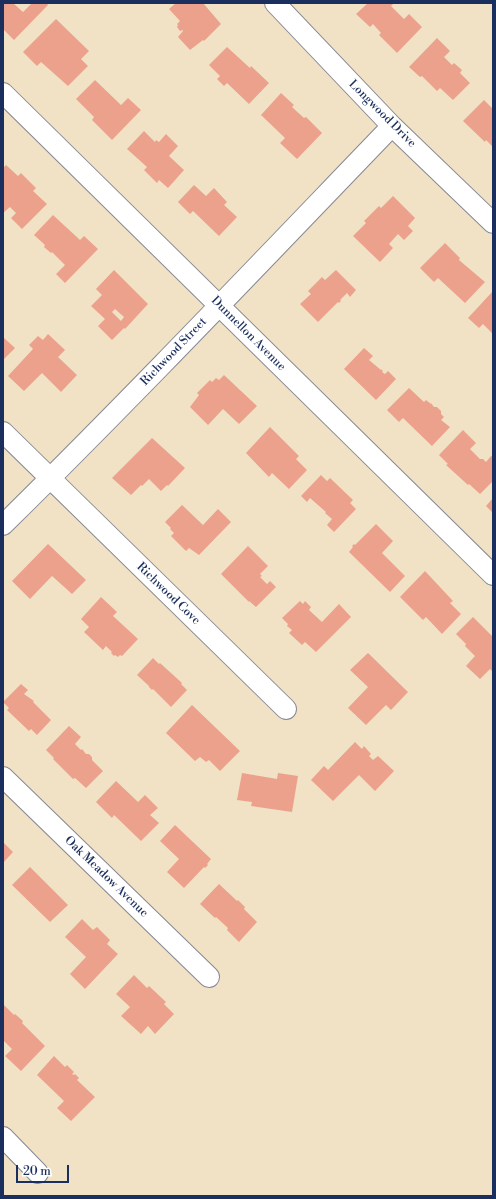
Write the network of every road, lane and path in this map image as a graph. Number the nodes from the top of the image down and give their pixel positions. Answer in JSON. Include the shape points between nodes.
{"nodes":[{"id":1,"x":275,"y":3,"type":"edge"},
{"id":2,"x":3,"y":93,"type":"edge"},
{"id":3,"x":392,"y":126,"type":"junction"},
{"id":4,"x":493,"y":223,"type":"edge"},
{"id":5,"x":219,"y":306,"type":"junction"},
{"id":6,"x":3,"y":432,"type":"edge"},
{"id":7,"x":50,"y":479,"type":"junction"},
{"id":8,"x":3,"y":525,"type":"edge"},
{"id":9,"x":493,"y":575,"type":"edge"},
{"id":10,"x":286,"y":709,"type":"dead end"},
{"id":11,"x":3,"y":777,"type":"edge"},
{"id":12,"x":209,"y":977,"type":"dead end"},
{"id":13,"x":3,"y":1138,"type":"edge"},
{"id":14,"x":38,"y":1173,"type":"dead end"}],
"edges":[{"from":1,"to":3,"type":"street","name":"Longwood Drive"},
{"from":2,"to":5,"type":"street","name":"Dunnellon Avenue"},
{"from":3,"to":4,"type":"street","name":"Longwood Drive"},
{"from":3,"to":5,"type":"street","name":"Richwood Street"},
{"from":5,"to":7,"type":"street","name":"Richwood Street"},
{"from":5,"to":9,"type":"street","name":"Dunnellon Avenue"},
{"from":6,"to":7,"type":"street","name":"Richwood Cove"},
{"from":7,"to":8,"type":"street","name":"Richwood Street"},
{"from":7,"to":10,"type":"street","name":"Richwood Cove"},
{"from":11,"to":12,"type":"street","name":"Oak Meadow Avenue"},
{"from":13,"to":14,"type":"street"}]}
